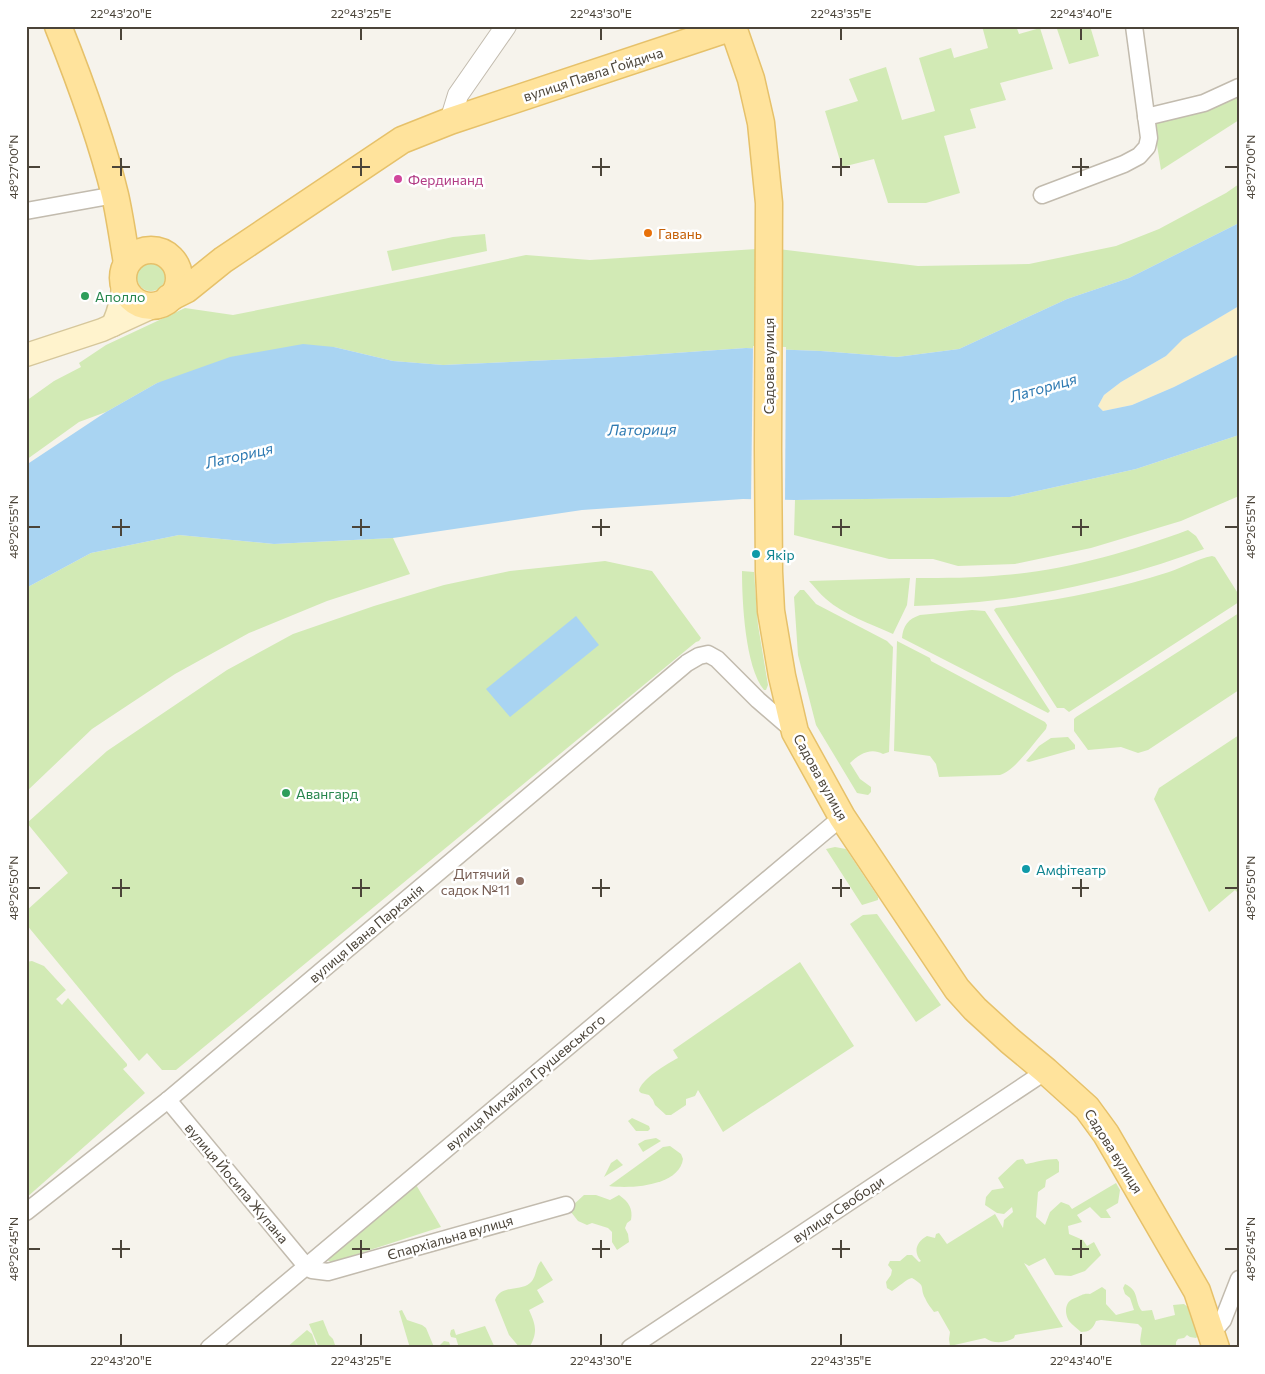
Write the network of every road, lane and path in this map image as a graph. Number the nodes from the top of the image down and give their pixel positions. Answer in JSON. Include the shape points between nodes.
{"nodes":[{"id":1,"x":58,"y":26,"type":"edge"},
{"id":2,"x":506,"y":26,"type":"edge"},
{"id":3,"x":1134,"y":26,"type":"edge"},
{"id":4,"x":735,"y":27,"type":"edge"},
{"id":5,"x":1239,"y":87,"type":"edge"},
{"id":6,"x":1146,"y":117,"type":"junction"},
{"id":7,"x":450,"y":121,"type":"junction"},
{"id":8,"x":115,"y":195,"type":"junction"},
{"id":9,"x":1042,"y":195,"type":"dead end"},
{"id":10,"x":26,"y":211,"type":"edge"},
{"id":11,"x":164,"y":254,"type":"junction"},
{"id":12,"x":223,"y":260,"type":"junction"},
{"id":13,"x":125,"y":273,"type":"junction"},
{"id":14,"x":164,"y":301,"type":"junction"},
{"id":15,"x":113,"y":325,"type":"junction"},
{"id":16,"x":26,"y":356,"type":"edge"},
{"id":17,"x":795,"y":732,"type":"junction"},
{"id":18,"x":842,"y":816,"type":"junction"},
{"id":19,"x":1046,"y":1070,"type":"junction"},
{"id":20,"x":168,"y":1100,"type":"junction"},
{"id":21,"x":566,"y":1204,"type":"dead end"},
{"id":22,"x":26,"y":1212,"type":"edge"},
{"id":23,"x":306,"y":1266,"type":"junction"},
{"id":24,"x":1239,"y":1279,"type":"edge"},
{"id":25,"x":1214,"y":1340,"type":"edge"},
{"id":26,"x":209,"y":1348,"type":"edge"},
{"id":27,"x":630,"y":1348,"type":"edge"}],
"edges":[{"from":1,"to":8,"type":"main road","via":[[96,130]]},
{"from":2,"to":7,"type":"street","via":[[458,95]]},
{"from":3,"to":6,"type":"street"},
{"from":4,"to":7,"type":"main road","name":"вулиця Павла Ґойдича"},
{"from":4,"to":17,"type":"main road","name":"Садова вулиця","via":[[761,123],[769,203],[771,611]]},
{"from":5,"to":6,"type":"street","via":[[1204,103]]},
{"from":6,"to":9,"type":"street","via":[[1149,138],[1147,147],[1139,156]]},
{"from":7,"to":12,"type":"main road","name":"вулиця Павла Ґойдича","via":[[402,140]]},
{"from":8,"to":10,"type":"street"},
{"from":8,"to":11,"type":"main road","via":[[140,239]]},
{"from":8,"to":13,"type":"main road"},
{"from":11,"to":12,"type":"main road","via":[[204,263]]},
{"from":11,"to":13,"type":"main road","via":[[150,250],[141,252],[133,256]]},
{"from":11,"to":14,"type":"main road","via":[[175,264],[178,283],[175,291]]},
{"from":12,"to":14,"type":"main road","name":"вулиця Павла Ґойдича","via":[[187,289]]},
{"from":13,"to":14,"type":"main road","via":[[127,292],[133,299],[150,306]]},
{"from":13,"to":15,"type":"main road","via":[[123,298]]},
{"from":14,"to":15,"type":"main road"},
{"from":15,"to":16,"type":"main road"},
{"from":17,"to":18,"type":"main road","name":"Садова вулиця"},
{"from":17,"to":20,"type":"street","name":"вулиця Івана Парканія","via":[[717,659],[708,654],[699,656]]},
{"from":18,"to":19,"type":"main road","name":"Садова вулиця","via":[[957,989],[1010,1041]]},
{"from":18,"to":23,"type":"street","name":"вулиця Михайла Грушевського"},
{"from":19,"to":25,"type":"main road","name":"Садова вулиця","via":[[1088,1108],[1106,1134],[1197,1291]]},
{"from":19,"to":27,"type":"street","name":"вулиця Свободи"},
{"from":20,"to":22,"type":"street","name":"вулиця Івана Парканія"},
{"from":20,"to":23,"type":"street","name":"вулиця Йосипа Жупана"},
{"from":21,"to":23,"type":"street","name":"Єпархіальна вулиця","via":[[328,1272]]},
{"from":23,"to":26,"type":"street","name":"вулиця Михайла Грушевського"},
{"from":24,"to":25,"type":"street"}]}
